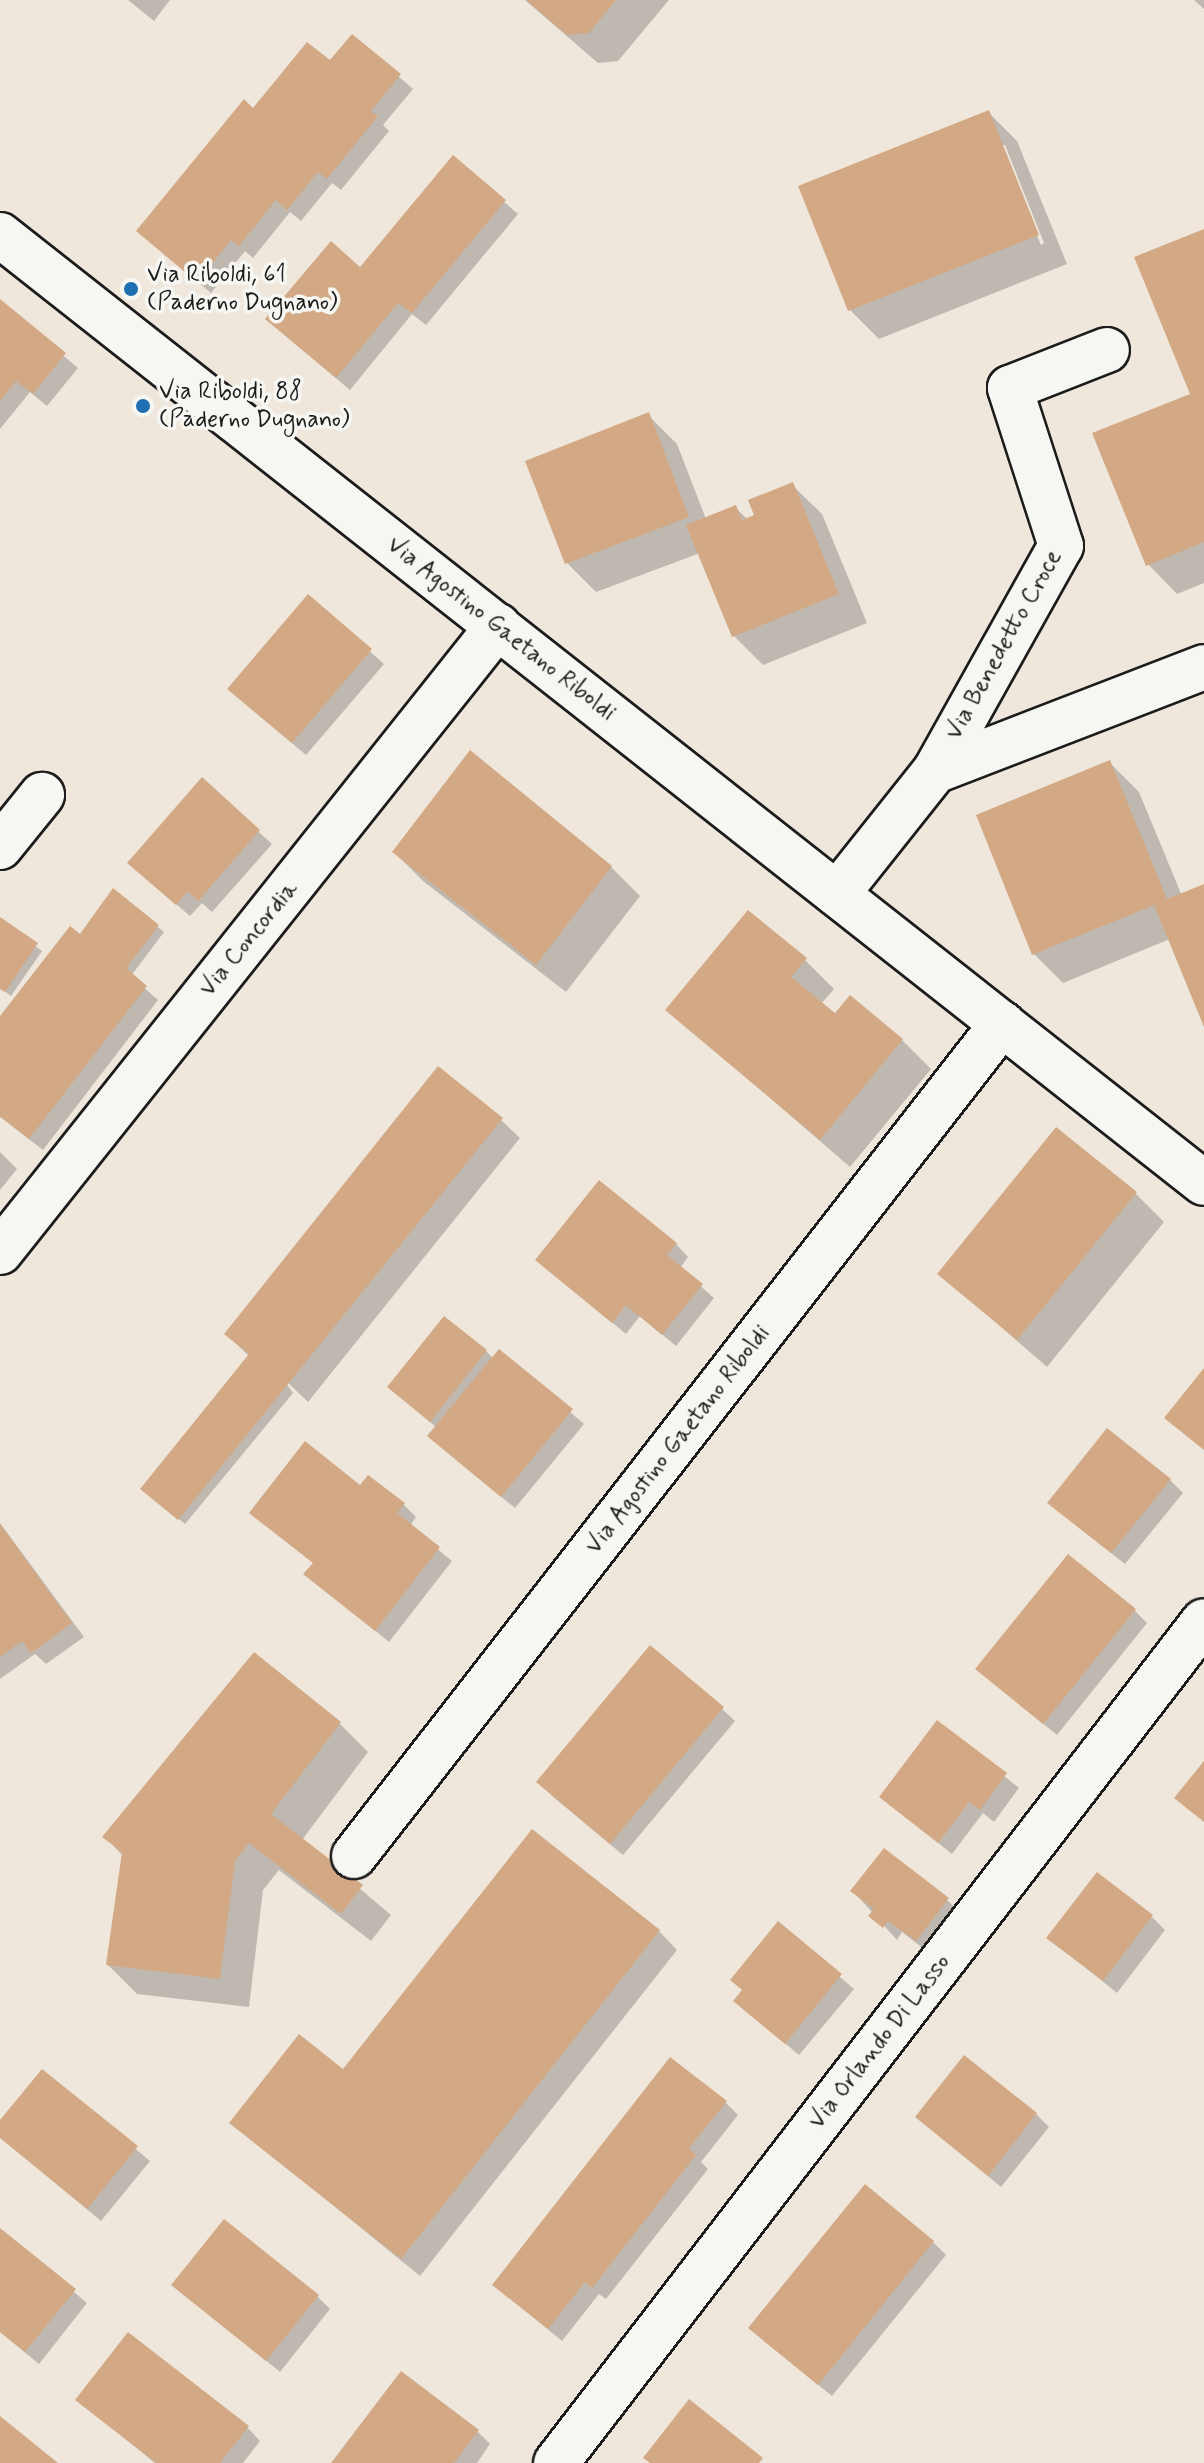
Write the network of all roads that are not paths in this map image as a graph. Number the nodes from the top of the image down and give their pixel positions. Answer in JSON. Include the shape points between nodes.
{"nodes":[{"id":1,"x":0,"y":235,"type":"edge"},
{"id":2,"x":1107,"y":350,"type":"dead end"},
{"id":3,"x":498,"y":626,"type":"junction"},
{"id":4,"x":1204,"y":667,"type":"edge"},
{"id":5,"x":935,"y":771,"type":"junction"},
{"id":6,"x":42,"y":795,"type":"dead end"},
{"id":7,"x":0,"y":847,"type":"edge"},
{"id":8,"x":837,"y":894,"type":"junction"},
{"id":9,"x":1002,"y":1024,"type":"junction"},
{"id":10,"x":1204,"y":1183,"type":"edge"},
{"id":11,"x":0,"y":1252,"type":"edge"},
{"id":12,"x":1204,"y":1621,"type":"edge"},
{"id":13,"x":354,"y":1856,"type":"dead end"},
{"id":14,"x":556,"y":2463,"type":"edge"}],
"edges":[{"from":1,"to":3,"type":"street","name":"Via Agostino Gaetano Riboldi"},
{"from":2,"to":5,"type":"street","name":"Via Benedetto Croce","via":[[1010,388],[1061,546]]},
{"from":3,"to":8,"type":"street","name":"Via Agostino Gaetano Riboldi"},
{"from":3,"to":11,"type":"street","name":"Via Concordia"},
{"from":4,"to":5,"type":"street","name":"Via Benedetto Croce"},
{"from":5,"to":8,"type":"street","name":"Via Benedetto Croce"},
{"from":6,"to":7,"type":"street"},
{"from":8,"to":9,"type":"street","name":"Via Agostino Gaetano Riboldi"},
{"from":9,"to":10,"type":"street","name":"Via Agostino Gaetano Riboldi"},
{"from":9,"to":13,"type":"street","name":"Via Agostino Gaetano Riboldi"},
{"from":12,"to":14,"type":"street","name":"Via Orlando Di Lasso"}]}
